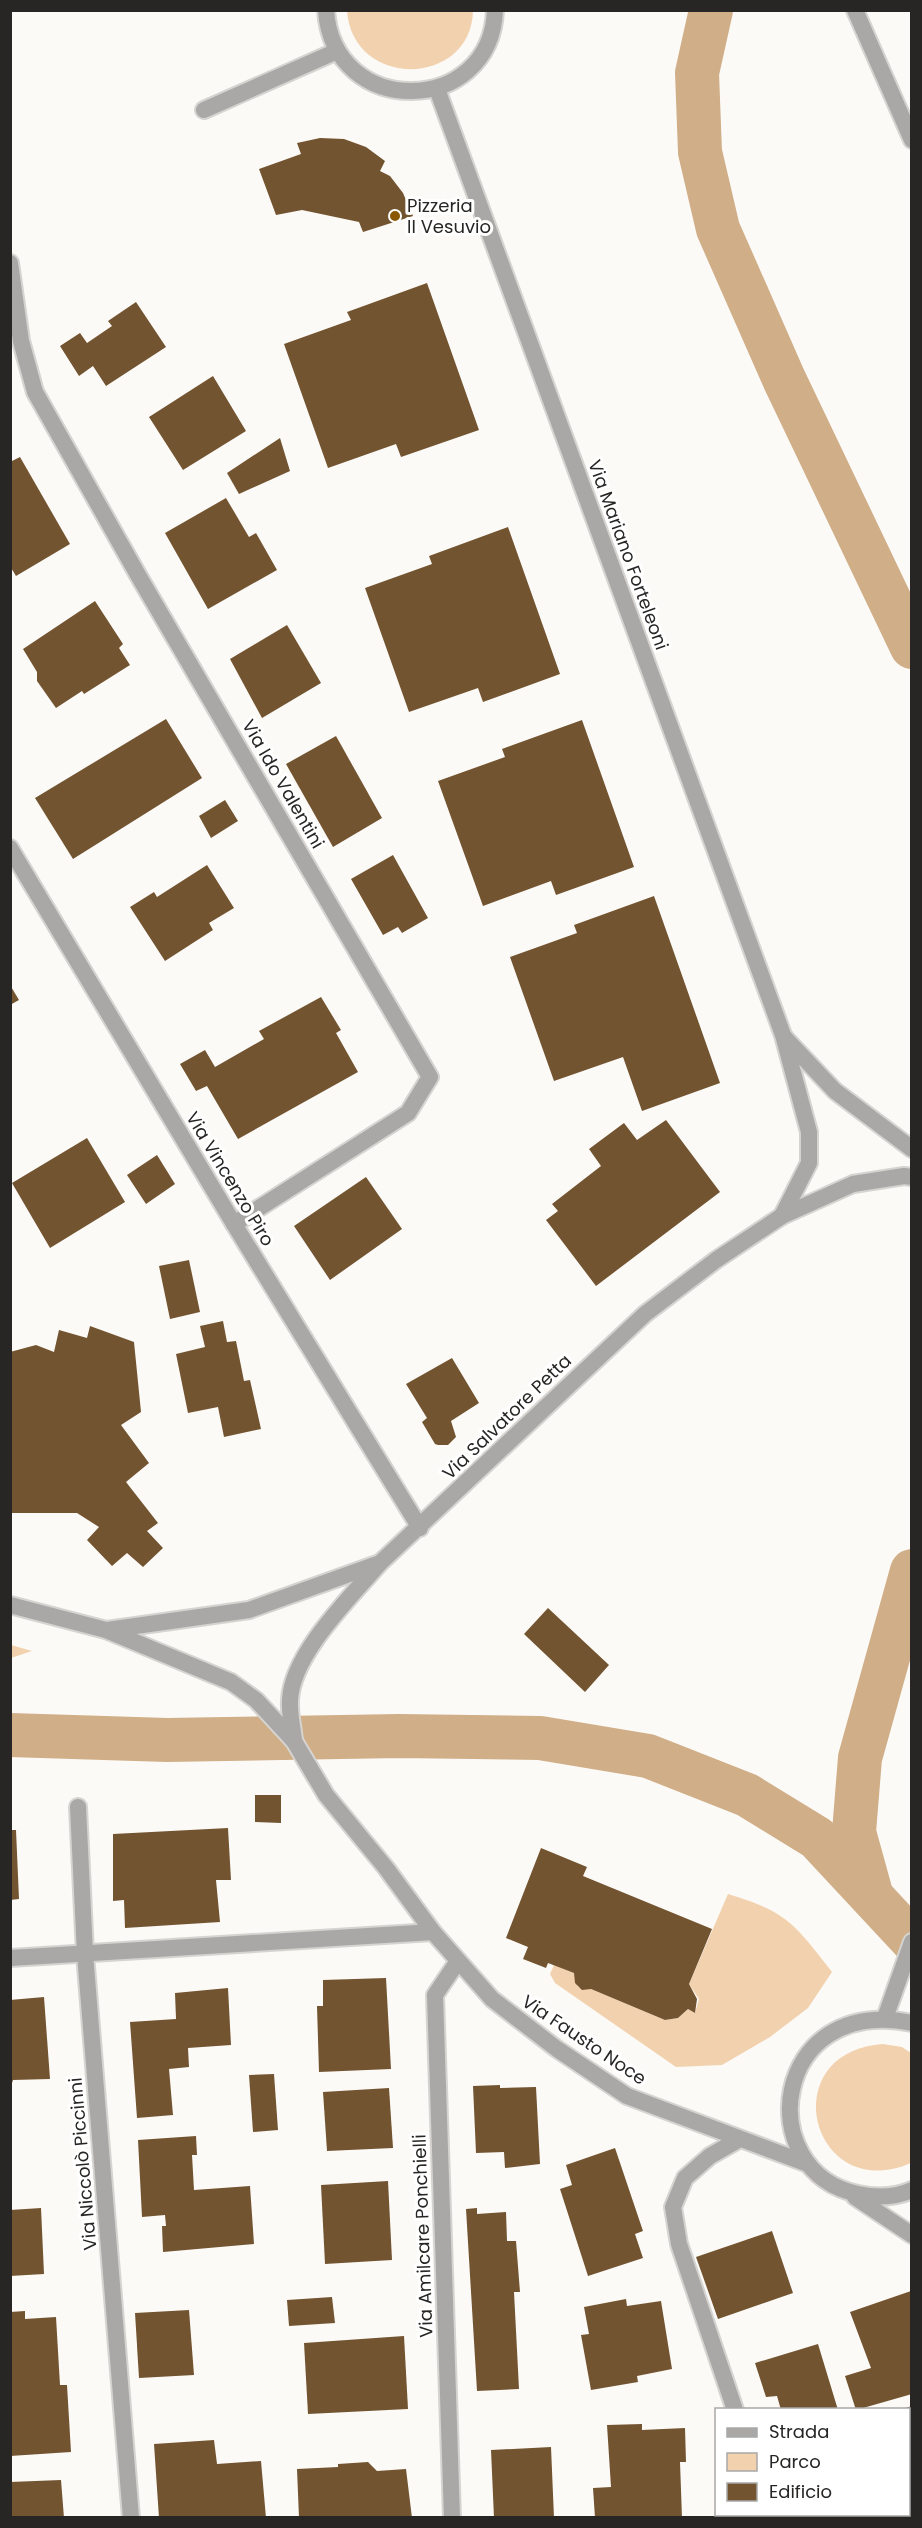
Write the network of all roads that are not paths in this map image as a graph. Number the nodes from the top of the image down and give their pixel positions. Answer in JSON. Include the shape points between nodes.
{"nodes":[{"id":1,"x":326,"y":10,"type":"edge"},
{"id":2,"x":495,"y":10,"type":"edge"},
{"id":3,"x":855,"y":10,"type":"edge"},
{"id":4,"x":337,"y":51,"type":"junction"},
{"id":5,"x":437,"y":89,"type":"junction"},
{"id":6,"x":204,"y":110,"type":"dead end"},
{"id":7,"x":912,"y":140,"type":"edge"},
{"id":8,"x":10,"y":263,"type":"edge"},
{"id":9,"x":10,"y":848,"type":"edge"},
{"id":10,"x":783,"y":1035,"type":"junction"},
{"id":11,"x":912,"y":1149,"type":"edge"},
{"id":12,"x":912,"y":1177,"type":"edge"},
{"id":13,"x":782,"y":1216,"type":"junction"},
{"id":14,"x":234,"y":1224,"type":"junction"},
{"id":15,"x":420,"y":1528,"type":"junction"},
{"id":16,"x":380,"y":1563,"type":"junction"},
{"id":17,"x":10,"y":1605,"type":"edge"},
{"id":18,"x":106,"y":1630,"type":"junction"},
{"id":19,"x":231,"y":1682,"type":"joint"},
{"id":20,"x":294,"y":1741,"type":"junction"},
{"id":21,"x":78,"y":1807,"type":"dead end"},
{"id":22,"x":433,"y":1932,"type":"junction"},
{"id":23,"x":912,"y":1942,"type":"edge"},
{"id":24,"x":85,"y":1954,"type":"junction"},
{"id":25,"x":10,"y":1958,"type":"edge"},
{"id":26,"x":458,"y":1961,"type":"junction"},
{"id":27,"x":885,"y":2018,"type":"junction"},
{"id":28,"x":912,"y":2023,"type":"edge"},
{"id":29,"x":738,"y":2140,"type":"junction"},
{"id":30,"x":808,"y":2164,"type":"junction"},
{"id":31,"x":912,"y":2190,"type":"edge"},
{"id":32,"x":846,"y":2192,"type":"junction"},
{"id":33,"x":912,"y":2235,"type":"edge"},
{"id":34,"x":735,"y":2408,"type":"edge"},
{"id":35,"x":131,"y":2517,"type":"edge"},
{"id":36,"x":452,"y":2517,"type":"edge"}],
"edges":[{"from":1,"to":4,"type":"street","via":[[327,26]]},
{"from":2,"to":5,"type":"street","via":[[495,25],[484,52],[464,75]]},
{"from":3,"to":7,"type":"street"},
{"from":4,"to":5,"type":"street","via":[[355,73],[380,88],[408,93]]},
{"from":4,"to":6,"type":"street"},
{"from":5,"to":10,"type":"street","name":"Via Mariano Forteleoni"},
{"from":8,"to":14,"type":"street","name":"Via Ido Valentini","via":[[21,341],[35,392],[430,1077],[408,1113]]},
{"from":9,"to":14,"type":"street","name":"Via Vincenzo Piro"},
{"from":10,"to":11,"type":"street","name":"Via Mariano Forteleoni","via":[[835,1090]]},
{"from":10,"to":13,"type":"street","name":"Via Mariano Forteleoni","via":[[809,1132],[809,1163]]},
{"from":12,"to":13,"type":"street","name":"Via Salvatore Petta","via":[[853,1184]]},
{"from":13,"to":15,"type":"street","name":"Via Salvatore Petta","via":[[645,1314]]},
{"from":14,"to":15,"type":"street","name":"Via Vincenzo Piro"},
{"from":15,"to":16,"type":"street","name":"Via Salvatore Petta"},
{"from":16,"to":18,"type":"street","name":"Via Salvatore Petta","via":[[249,1611]]},
{"from":16,"to":20,"type":"street","via":[[297,1669],[290,1699]]},
{"from":17,"to":18,"type":"street","name":"Via Salvatore Petta"},
{"from":18,"to":19,"type":"street","name":"Via Salvatore Petta"},
{"from":19,"to":20,"type":"street","name":"Via Fausto Noce","via":[[256,1700]]},
{"from":20,"to":22,"type":"street","name":"Via Fausto Noce","via":[[326,1795]]},
{"from":21,"to":24,"type":"street","name":"Via Niccolò Piccinni"},
{"from":22,"to":24,"type":"street"},
{"from":22,"to":26,"type":"street","name":"Via Fausto Noce"},
{"from":23,"to":27,"type":"street"},
{"from":24,"to":25,"type":"street"},
{"from":24,"to":35,"type":"street","name":"Via Niccolò Piccinni"},
{"from":26,"to":29,"type":"street","name":"Via Fausto Noce","via":[[492,1999],[627,2096]]},
{"from":26,"to":36,"type":"street","name":"Via Amilcare Ponchielli","via":[[435,1995]]},
{"from":27,"to":28,"type":"street"},
{"from":27,"to":30,"type":"street","via":[[856,2021],[829,2033],[807,2053],[794,2080],[789,2109],[794,2138]]},
{"from":29,"to":30,"type":"street","name":"Via Fausto Noce"},
{"from":29,"to":34,"type":"street","via":[[710,2156],[684,2178],[673,2207],[679,2244]]},
{"from":30,"to":32,"type":"street"},
{"from":31,"to":32,"type":"street","via":[[874,2197]]},
{"from":32,"to":33,"type":"street"}]}
